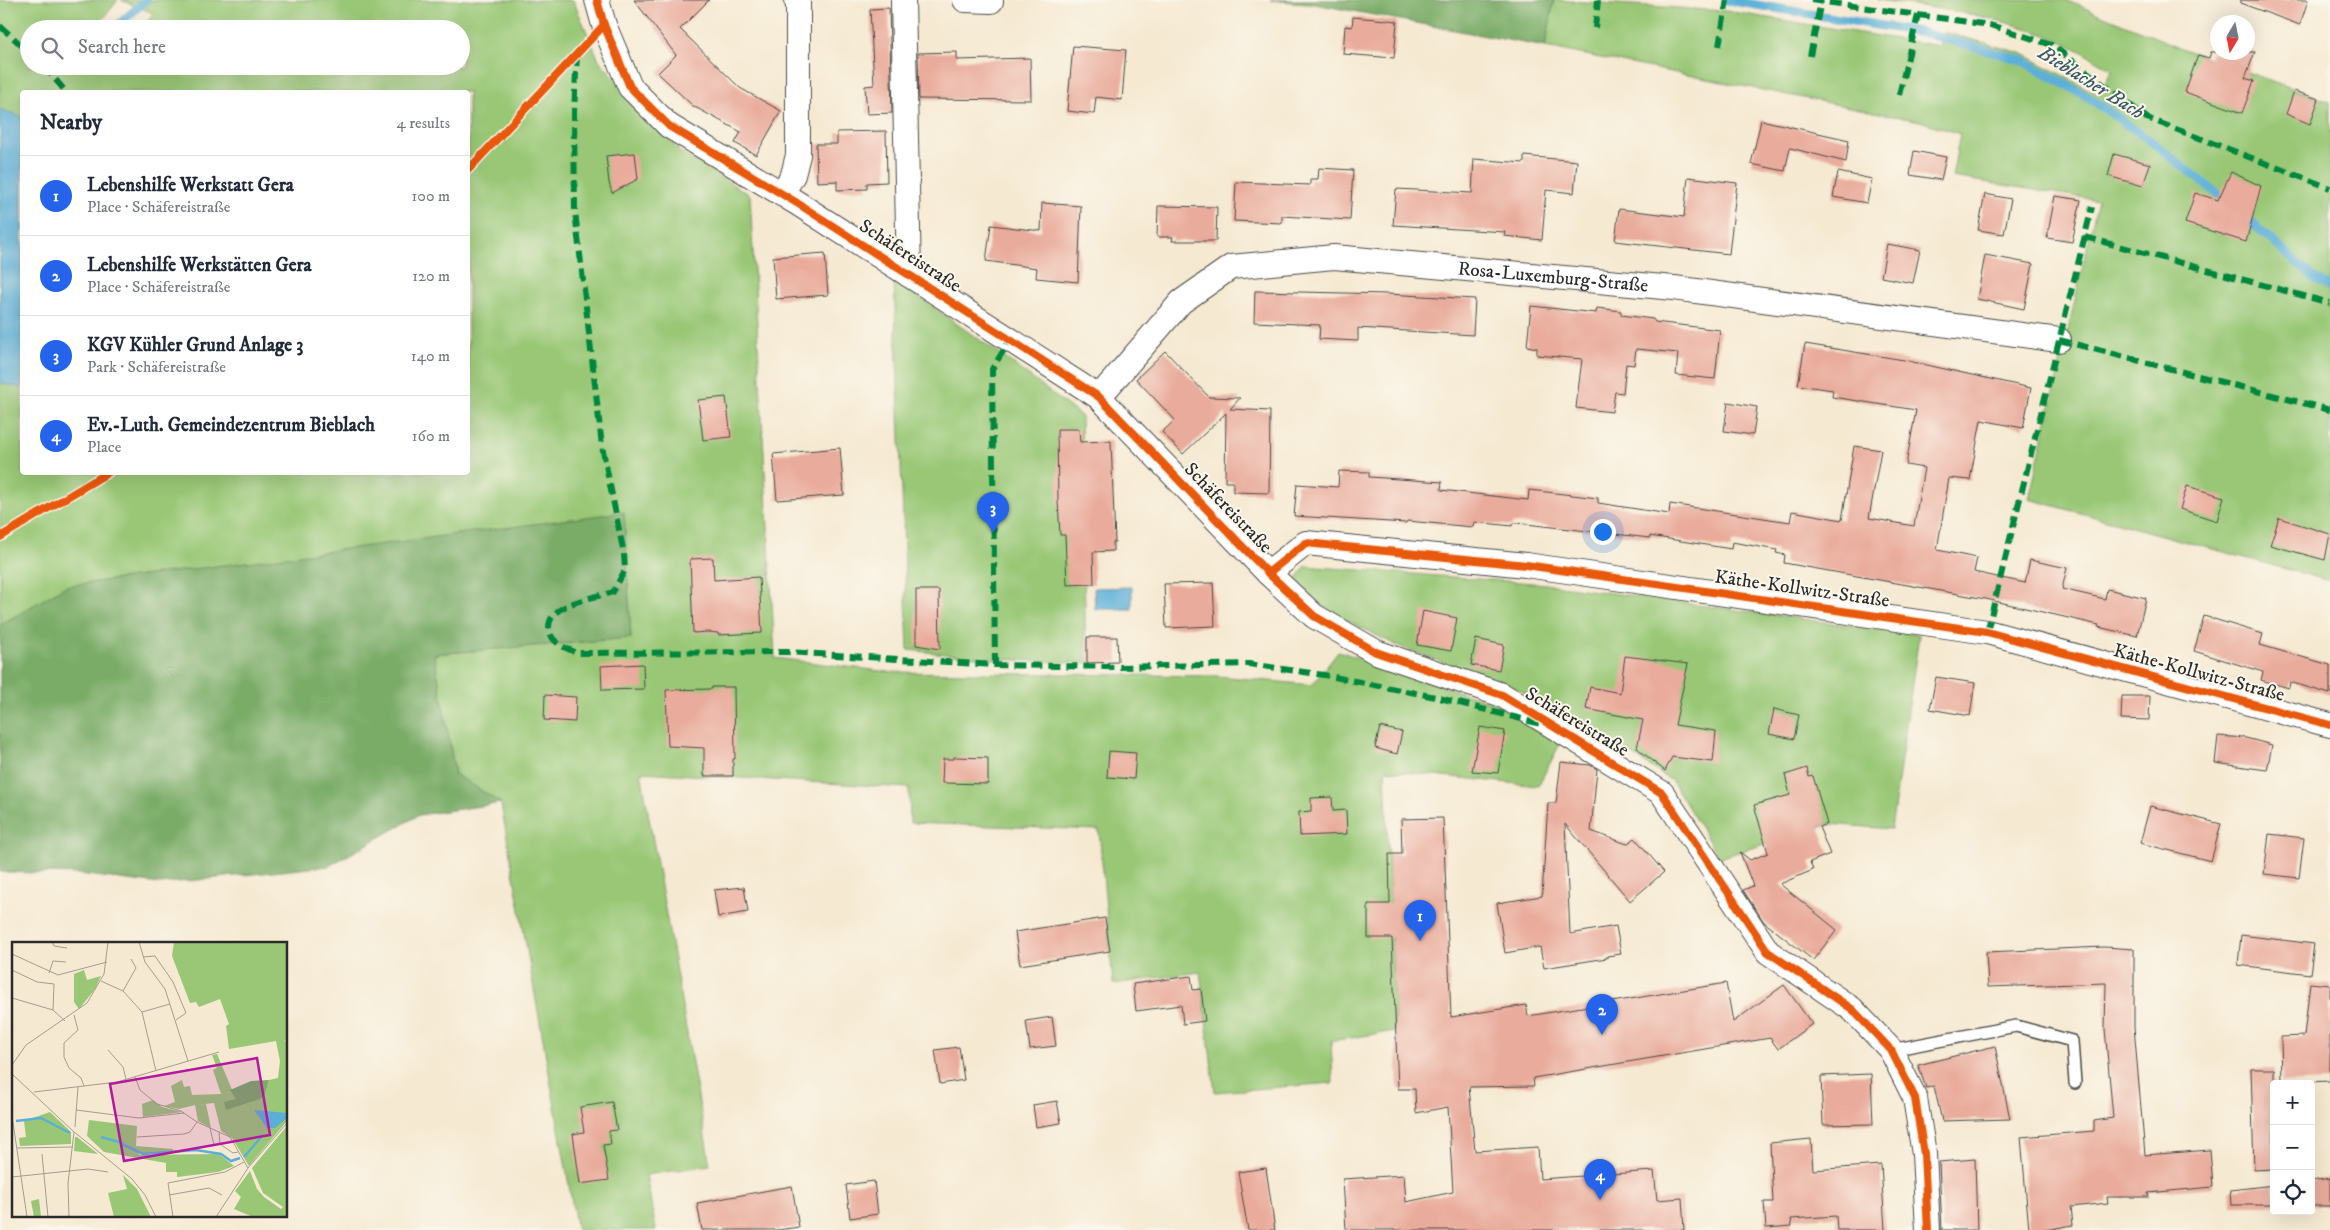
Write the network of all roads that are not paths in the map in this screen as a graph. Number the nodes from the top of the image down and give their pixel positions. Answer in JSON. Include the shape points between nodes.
{"nodes":[{"id":1,"x":597,"y":0,"type":"edge"},
{"id":2,"x":796,"y":0,"type":"edge"},
{"id":3,"x":903,"y":0,"type":"edge"},
{"id":4,"x":965,"y":0,"type":"edge"},
{"id":5,"x":991,"y":1,"type":"edge"},
{"id":6,"x":782,"y":194,"type":"junction"},
{"id":7,"x":910,"y":275,"type":"junction"},
{"id":8,"x":2059,"y":340,"type":"dead end"},
{"id":9,"x":1099,"y":397,"type":"junction"},
{"id":10,"x":1268,"y":573,"type":"junction"},
{"id":11,"x":2330,"y":725,"type":"edge"},
{"id":12,"x":1891,"y":1050,"type":"junction"},
{"id":13,"x":2075,"y":1083,"type":"dead end"},
{"id":14,"x":1928,"y":1230,"type":"edge"}],
"edges":[{"from":1,"to":6,"type":"street","name":"Schäfereistraße","via":[[630,87],[669,126]]},
{"from":2,"to":6,"type":"street","via":[[798,155],[793,175]]},
{"from":3,"to":7,"type":"street"},
{"from":4,"to":5,"type":"street"},
{"from":6,"to":7,"type":"street","name":"Schäfereistraße"},
{"from":7,"to":9,"type":"street","name":"Schäfereistraße"},
{"from":8,"to":9,"type":"street","name":"Rosa-Luxemburg-Straße","via":[[1674,288],[1334,258],[1232,267],[1181,302]]},
{"from":9,"to":10,"type":"street","name":"Schäfereistraße"},
{"from":10,"to":11,"type":"street","name":"Käthe-Kollwitz-Straße","via":[[1306,543],[1536,566],[1986,632]]},
{"from":10,"to":12,"type":"street","name":"Schäfereistraße","via":[[1314,616],[1376,652],[1502,695],[1662,793],[1768,952],[1852,1008]]},
{"from":12,"to":13,"type":"lane","via":[[2016,1026],[2072,1041]]},
{"from":12,"to":14,"type":"street","name":"Schäfereistraße","via":[[1915,1098],[1924,1154]]}]}
